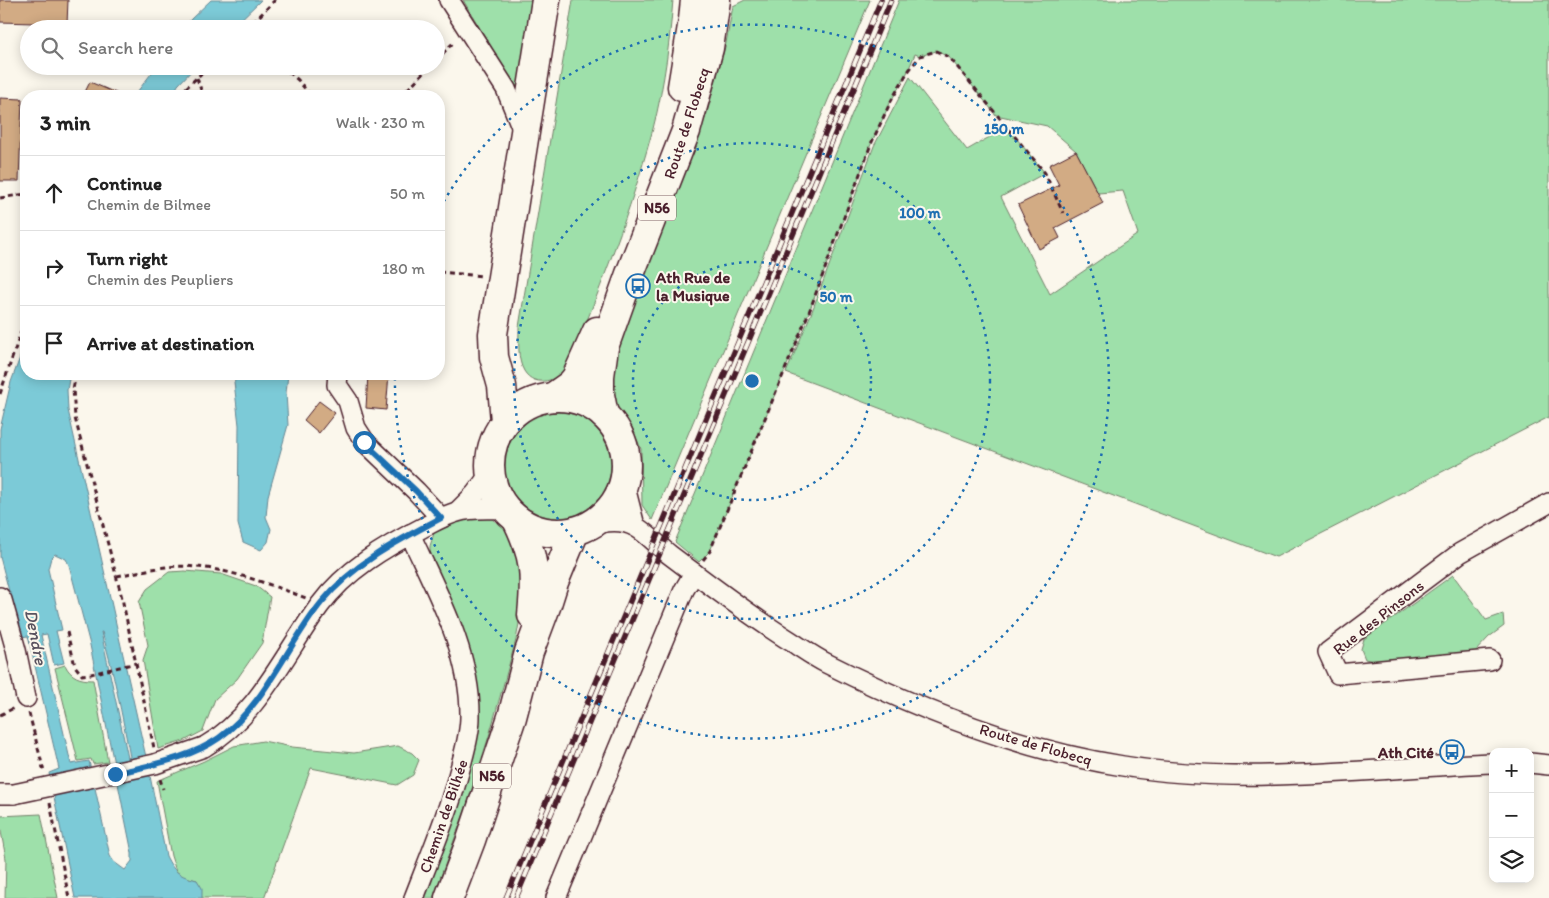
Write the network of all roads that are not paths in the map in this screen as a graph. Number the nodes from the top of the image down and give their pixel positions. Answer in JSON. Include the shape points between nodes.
{"nodes":[{"id":1,"x":449,"y":0,"type":"edge"},
{"id":2,"x":546,"y":0,"type":"edge"},
{"id":3,"x":560,"y":0,"type":"edge"},
{"id":4,"x":695,"y":0,"type":"edge"},
{"id":5,"x":716,"y":0,"type":"edge"},
{"id":6,"x":524,"y":134,"type":"junction"},
{"id":7,"x":338,"y":380,"type":"edge"},
{"id":8,"x":547,"y":398,"type":"junction"},
{"id":9,"x":604,"y":415,"type":"junction"},
{"id":10,"x":505,"y":421,"type":"junction"},
{"id":11,"x":490,"y":474,"type":"junction"},
{"id":12,"x":624,"y":483,"type":"junction"},
{"id":13,"x":1549,"y":503,"type":"edge"},
{"id":14,"x":458,"y":511,"type":"junction"},
{"id":15,"x":511,"y":515,"type":"junction"},
{"id":16,"x":441,"y":518,"type":"junction"},
{"id":17,"x":635,"y":526,"type":"junction"},
{"id":18,"x":582,"y":528,"type":"junction"},
{"id":19,"x":410,"y":534,"type":"junction"},
{"id":20,"x":694,"y":573,"type":"junction"},
{"id":21,"x":1,"y":598,"type":"edge"},
{"id":22,"x":529,"y":652,"type":"junction"},
{"id":23,"x":1490,"y":660,"type":"dead end"},
{"id":24,"x":26,"y":698,"type":"dead end"},
{"id":25,"x":1489,"y":763,"type":"edge"},
{"id":26,"x":1534,"y":763,"type":"edge"},
{"id":27,"x":1549,"y":764,"type":"edge"},
{"id":28,"x":7,"y":794,"type":"edge"},
{"id":29,"x":414,"y":898,"type":"edge"},
{"id":30,"x":449,"y":898,"type":"edge"},
{"id":31,"x":556,"y":898,"type":"edge"}],
"edges":[{"from":1,"to":6,"type":"street","via":[[506,89]]},
{"from":2,"to":6,"type":"highway"},
{"from":3,"to":8,"type":"highway","via":[[504,331],[508,364],[514,379]]},
{"from":4,"to":8,"type":"highway","name":"Route de Flobecq","number":"N56","via":[[674,122],[657,178],[581,368],[570,385]]},
{"from":5,"to":9,"type":"highway","name":"Route de Flobecq","number":"N56","via":[[709,48],[686,131],[604,347],[600,395]]},
{"from":6,"to":10,"type":"highway","via":[[493,334]]},
{"from":7,"to":16,"type":"street","via":[[364,442]]},
{"from":8,"to":9,"type":"highway","number":"N56","via":[[581,401]]},
{"from":8,"to":10,"type":"highway","number":"N56","via":[[527,404]]},
{"from":9,"to":12,"type":"highway","number":"N56","via":[[617,433],[625,454]]},
{"from":10,"to":11,"type":"highway","number":"N56","via":[[492,448]]},
{"from":11,"to":14,"type":"street"},
{"from":11,"to":15,"type":"highway","number":"N56","via":[[493,487]]},
{"from":12,"to":17,"type":"street"},
{"from":12,"to":18,"type":"highway","number":"N56","via":[[604,515]]},
{"from":13,"to":23,"type":"street","name":"Rue des Pinsons","via":[[1460,553],[1328,652],[1338,674]]},
{"from":14,"to":15,"type":"street","via":[[482,508]]},
{"from":14,"to":16,"type":"street"},
{"from":15,"to":18,"type":"highway","via":[[545,532],[560,533]]},
{"from":15,"to":22,"type":"highway","number":"N56","via":[[528,541],[535,578]]},
{"from":16,"to":19,"type":"street"},
{"from":17,"to":18,"type":"street","name":"Route de Flobecq","via":[[607,520]]},
{"from":17,"to":20,"type":"street","name":"Route de Flobecq"},
{"from":18,"to":22,"type":"highway","number":"N56","via":[[554,582]]},
{"from":19,"to":28,"type":"street","bridge":true,"via":[[357,567],[321,604],[248,711],[230,729],[204,747],[155,764]]},
{"from":19,"to":29,"type":"street","name":"Chemin de Bilhée","via":[[449,619],[463,662],[470,717],[456,784]]},
{"from":20,"to":25,"type":"street","name":"Route de Flobecq","via":[[823,662],[984,730],[1081,758],[1156,770],[1241,775]]},
{"from":20,"to":31,"type":"street","via":[[684,590]]},
{"from":21,"to":24,"type":"street"},
{"from":22,"to":30,"type":"highway","number":"N56","via":[[512,717]]},
{"from":26,"to":27,"type":"street"}]}
